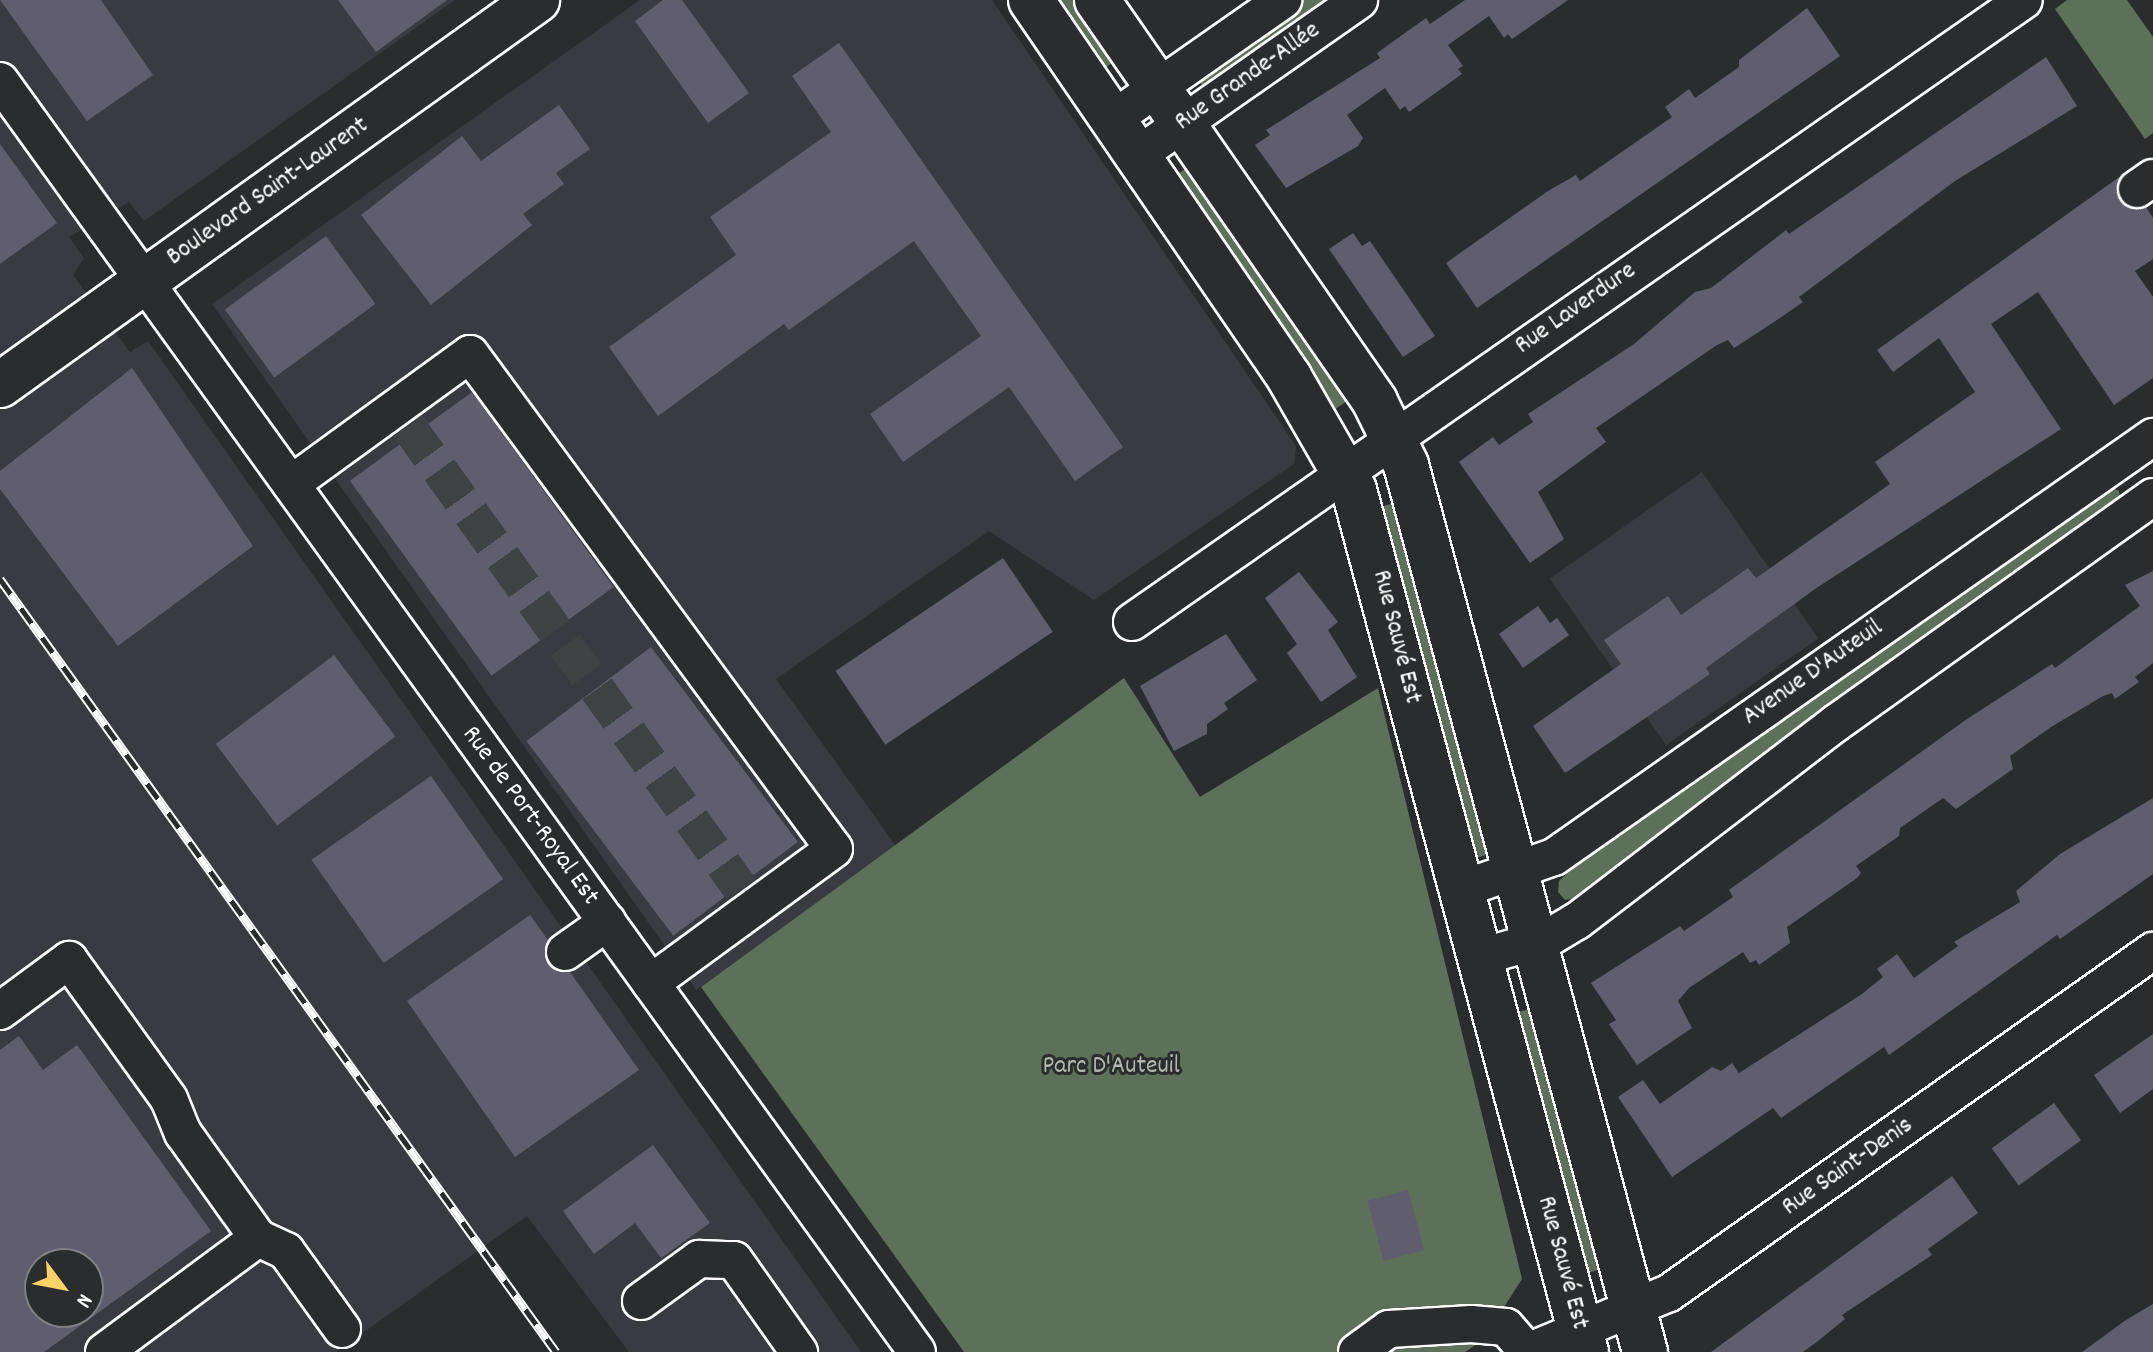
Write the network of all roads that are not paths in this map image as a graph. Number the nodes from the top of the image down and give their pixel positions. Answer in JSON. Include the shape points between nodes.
{"nodes":[{"id":1,"x":537,"y":0,"type":"edge"},
{"id":2,"x":1031,"y":0,"type":"edge"},
{"id":3,"x":1097,"y":0,"type":"edge"},
{"id":4,"x":1283,"y":0,"type":"edge"},
{"id":5,"x":1359,"y":0,"type":"edge"},
{"id":6,"x":2024,"y":0,"type":"edge"},
{"id":7,"x":0,"y":83,"type":"edge"},
{"id":8,"x":1158,"y":88,"type":"junction"},
{"id":9,"x":1113,"y":119,"type":"junction"},
{"id":10,"x":1183,"y":123,"type":"junction"},
{"id":11,"x":1138,"y":155,"type":"junction"},
{"id":12,"x":144,"y":280,"type":"junction"},
{"id":13,"x":0,"y":385,"type":"edge"},
{"id":14,"x":1393,"y":436,"type":"junction"},
{"id":15,"x":2139,"y":446,"type":"edge"},
{"id":16,"x":1344,"y":471,"type":"junction"},
{"id":17,"x":291,"y":484,"type":"junction"},
{"id":18,"x":2153,"y":497,"type":"edge"},
{"id":19,"x":1132,"y":622,"type":"dead end"},
{"id":20,"x":1517,"y":873,"type":"junction"},
{"id":21,"x":1462,"y":889,"type":"junction"},
{"id":22,"x":607,"y":922,"type":"junction"},
{"id":23,"x":1534,"y":941,"type":"junction"},
{"id":24,"x":2153,"y":951,"type":"edge"},
{"id":25,"x":565,"y":952,"type":"dead end"},
{"id":26,"x":1480,"y":957,"type":"junction"},
{"id":27,"x":651,"y":983,"type":"junction"},
{"id":28,"x":0,"y":1011,"type":"edge"},
{"id":29,"x":258,"y":1238,"type":"junction"},
{"id":30,"x":641,"y":1301,"type":"dead end"},
{"id":31,"x":1633,"y":1311,"type":"junction"},
{"id":32,"x":342,"y":1329,"type":"dead end"},
{"id":33,"x":1583,"y":1340,"type":"edge"},
{"id":34,"x":104,"y":1352,"type":"edge"},
{"id":35,"x":799,"y":1352,"type":"edge"},
{"id":36,"x":917,"y":1352,"type":"edge"},
{"id":37,"x":1357,"y":1352,"type":"edge"},
{"id":38,"x":1527,"y":1352,"type":"edge"},
{"id":39,"x":1645,"y":1352,"type":"edge"}],
"edges":[{"from":1,"to":12,"type":"main road","name":"Boulevard Saint-Laurent"},
{"from":2,"to":9,"type":"main road","name":"Rue Sauvé Est"},
{"from":3,"to":8,"type":"main road"},
{"from":4,"to":8,"type":"street","name":"Rue Grande-Allée"},
{"from":5,"to":10,"type":"street","name":"Rue Grande-Allée"},
{"from":6,"to":14,"type":"street","name":"Rue Laverdure"},
{"from":7,"to":12,"type":"street","name":"Rue de Port-Royal Est"},
{"from":8,"to":9,"type":"street","name":"Rue Grande-Allée"},
{"from":8,"to":10,"type":"main road"},
{"from":9,"to":11,"type":"main road","name":"Rue Sauvé Est"},
{"from":10,"to":11,"type":"street","name":"Rue Grande-Allée"},
{"from":10,"to":14,"type":"main road"},
{"from":11,"to":16,"type":"main road","name":"Rue Sauvé Est","via":[[1289,377]]},
{"from":12,"to":13,"type":"main road","name":"Boulevard Saint-Laurent"},
{"from":12,"to":17,"type":"street","name":"Rue de Port-Royal Est"},
{"from":14,"to":16,"type":"street","name":"Rue Laverdure"},
{"from":14,"to":20,"type":"main road","via":[[1417,499]]},
{"from":15,"to":18,"type":"street"},
{"from":15,"to":20,"type":"street","name":"Avenue D'Auteuil","via":[[1554,857]]},
{"from":16,"to":19,"type":"street","name":"Rue Laverdure"},
{"from":16,"to":21,"type":"main road","name":"Rue Sauvé Est","via":[[1366,525]]},
{"from":17,"to":22,"type":"street","name":"Rue de Port-Royal Est"},
{"from":17,"to":27,"type":"street","via":[[402,418],[470,354],[834,849],[747,899]]},
{"from":18,"to":23,"type":"street","name":"Avenue D'Auteuil","via":[[1848,715],[1577,921]]},
{"from":20,"to":21,"type":"street","name":"Avenue D'Auteuil"},
{"from":20,"to":23,"type":"main road"},
{"from":21,"to":26,"type":"main road","name":"Rue Sauvé Est"},
{"from":22,"to":25,"type":"street"},
{"from":22,"to":27,"type":"street","name":"Rue de Port-Royal Est"},
{"from":23,"to":26,"type":"street","name":"Avenue D'Auteuil"},
{"from":23,"to":31,"type":"main road"},
{"from":24,"to":31,"type":"street","name":"Rue Saint-Denis","via":[[1681,1285]]},
{"from":26,"to":33,"type":"main road","name":"Rue Sauvé Est"},
{"from":27,"to":36,"type":"street","name":"Rue de Port-Royal Est"},
{"from":28,"to":29,"type":"street","via":[[69,960],[169,1099],[183,1133]]},
{"from":29,"to":32,"type":"street","via":[[286,1251]]},
{"from":29,"to":34,"type":"street"},
{"from":30,"to":35,"type":"street","via":[[699,1259],[734,1260]]},
{"from":31,"to":33,"type":"street","name":"Rue Saint-Denis"},
{"from":31,"to":39,"type":"main road"},
{"from":33,"to":38,"type":"street","name":"Rue Saint-Denis"},
{"from":37,"to":38,"type":"street","via":[[1389,1329],[1471,1324],[1506,1327]]}]}
